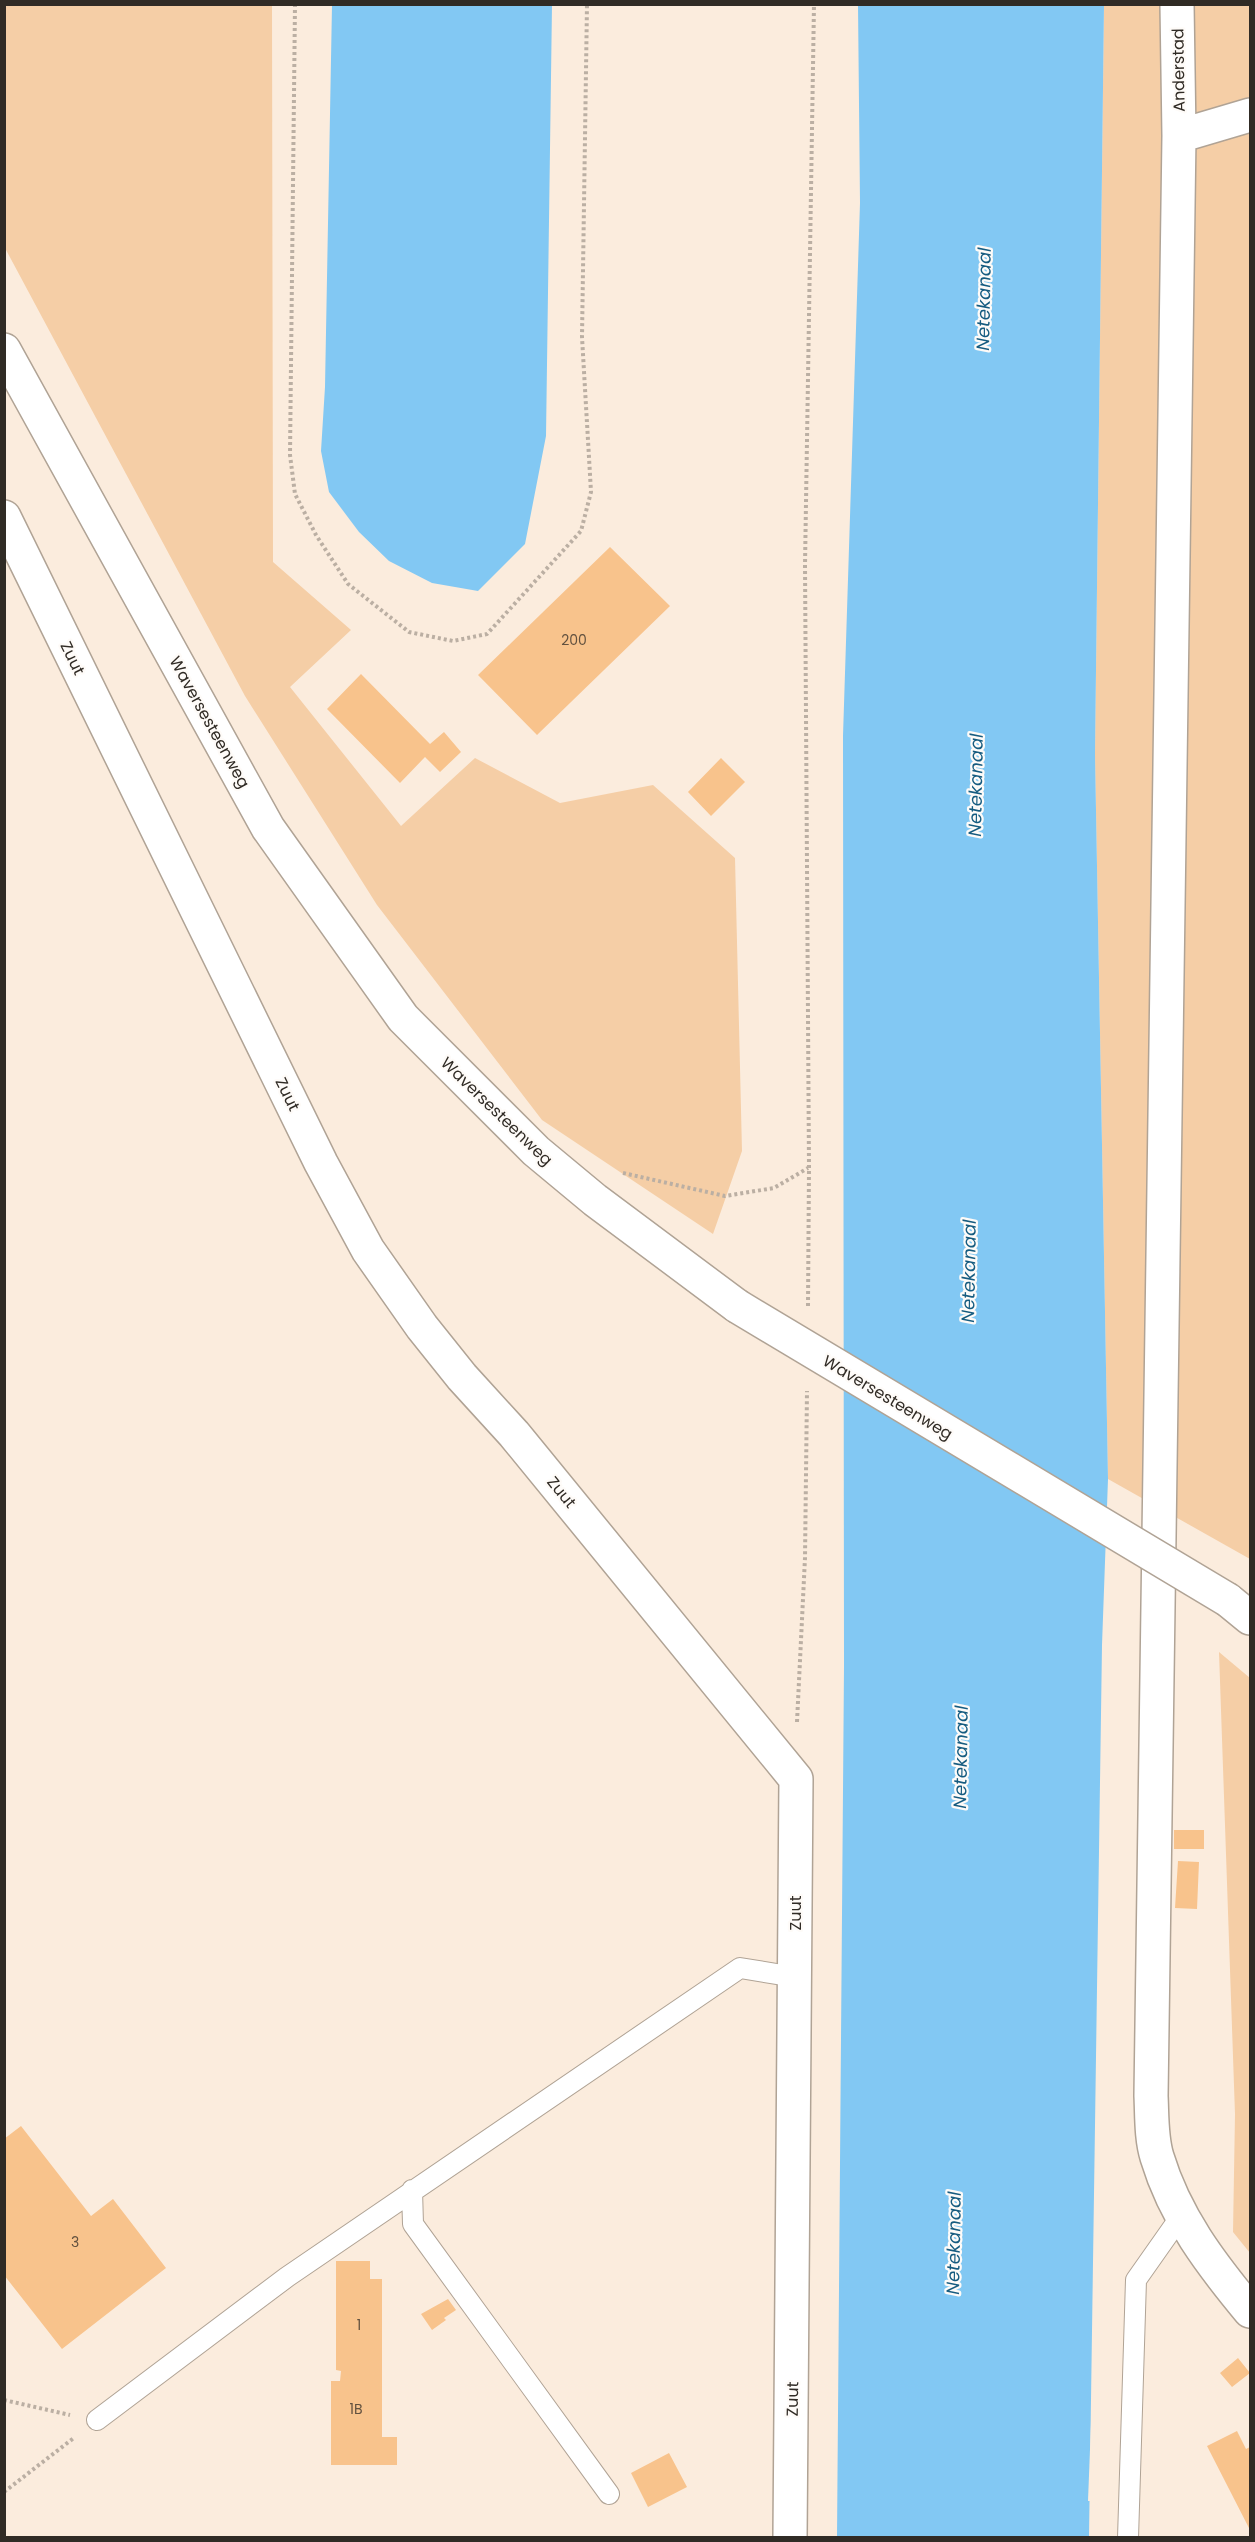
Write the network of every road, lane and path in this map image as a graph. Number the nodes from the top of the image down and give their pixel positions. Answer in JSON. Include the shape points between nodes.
{"nodes":[{"id":1,"x":295,"y":4,"type":"edge"},
{"id":2,"x":587,"y":4,"type":"edge"},
{"id":3,"x":814,"y":4,"type":"edge"},
{"id":4,"x":1177,"y":4,"type":"edge"},
{"id":5,"x":1251,"y":115,"type":"edge"},
{"id":6,"x":1179,"y":136,"type":"junction"},
{"id":7,"x":4,"y":350,"type":"edge"},
{"id":8,"x":4,"y":517,"type":"edge"},
{"id":9,"x":809,"y":1168,"type":"junction"},
{"id":10,"x":622,"y":1173,"type":"dead end"},
{"id":11,"x":807,"y":1310,"type":"dead end"},
{"id":12,"x":807,"y":1381,"type":"dead end"},
{"id":13,"x":1239,"y":1609,"type":"edge"},
{"id":14,"x":795,"y":1779,"type":"junction"},
{"id":15,"x":795,"y":1977,"type":"junction"},
{"id":16,"x":412,"y":2190,"type":"junction"},
{"id":17,"x":1181,"y":2216,"type":"junction"},
{"id":18,"x":1251,"y":2311,"type":"edge"},
{"id":19,"x":4,"y":2400,"type":"edge"},
{"id":20,"x":97,"y":2420,"type":"junction"},
{"id":21,"x":4,"y":2492,"type":"edge"},
{"id":22,"x":609,"y":2494,"type":"dead end"},
{"id":23,"x":790,"y":2538,"type":"edge"},
{"id":24,"x":1128,"y":2538,"type":"edge"}],
"edges":[{"from":1,"to":2,"type":"path","via":[[290,455],[296,494],[315,535],[348,584],[409,632],[453,641],[487,634],[581,531],[591,492],[582,337]]},
{"from":3,"to":9,"type":"path","via":[[805,565]]},
{"from":4,"to":6,"type":"street","name":"Anderstad"},
{"from":5,"to":6,"type":"street"},
{"from":6,"to":17,"type":"street","name":"Anderstad","via":[[1151,2096],[1156,2155]]},
{"from":7,"to":13,"type":"street","name":"Waversesteenweg","bridge":true,"via":[[268,828],[403,1018],[536,1151],[737,1306]]},
{"from":8,"to":14,"type":"street","name":"Zuut","via":[[321,1163],[368,1250],[462,1377],[522,1443]]},
{"from":9,"to":10,"type":"path","via":[[774,1188],[725,1196]]},
{"from":9,"to":11,"type":"path"},
{"from":12,"to":14,"type":"path","via":[[805,1558]]},
{"from":14,"to":15,"type":"street","name":"Zuut"},
{"from":15,"to":16,"type":"lane","via":[[740,1968]]},
{"from":15,"to":23,"type":"street","name":"Zuut"},
{"from":16,"to":20,"type":"lane","via":[[287,2277]]},
{"from":16,"to":22,"type":"lane","via":[[413,2224]]},
{"from":17,"to":18,"type":"street","via":[[1209,2261]]},
{"from":17,"to":24,"type":"lane","via":[[1136,2280]]},
{"from":19,"to":20,"type":"path"},
{"from":20,"to":21,"type":"path"}]}
